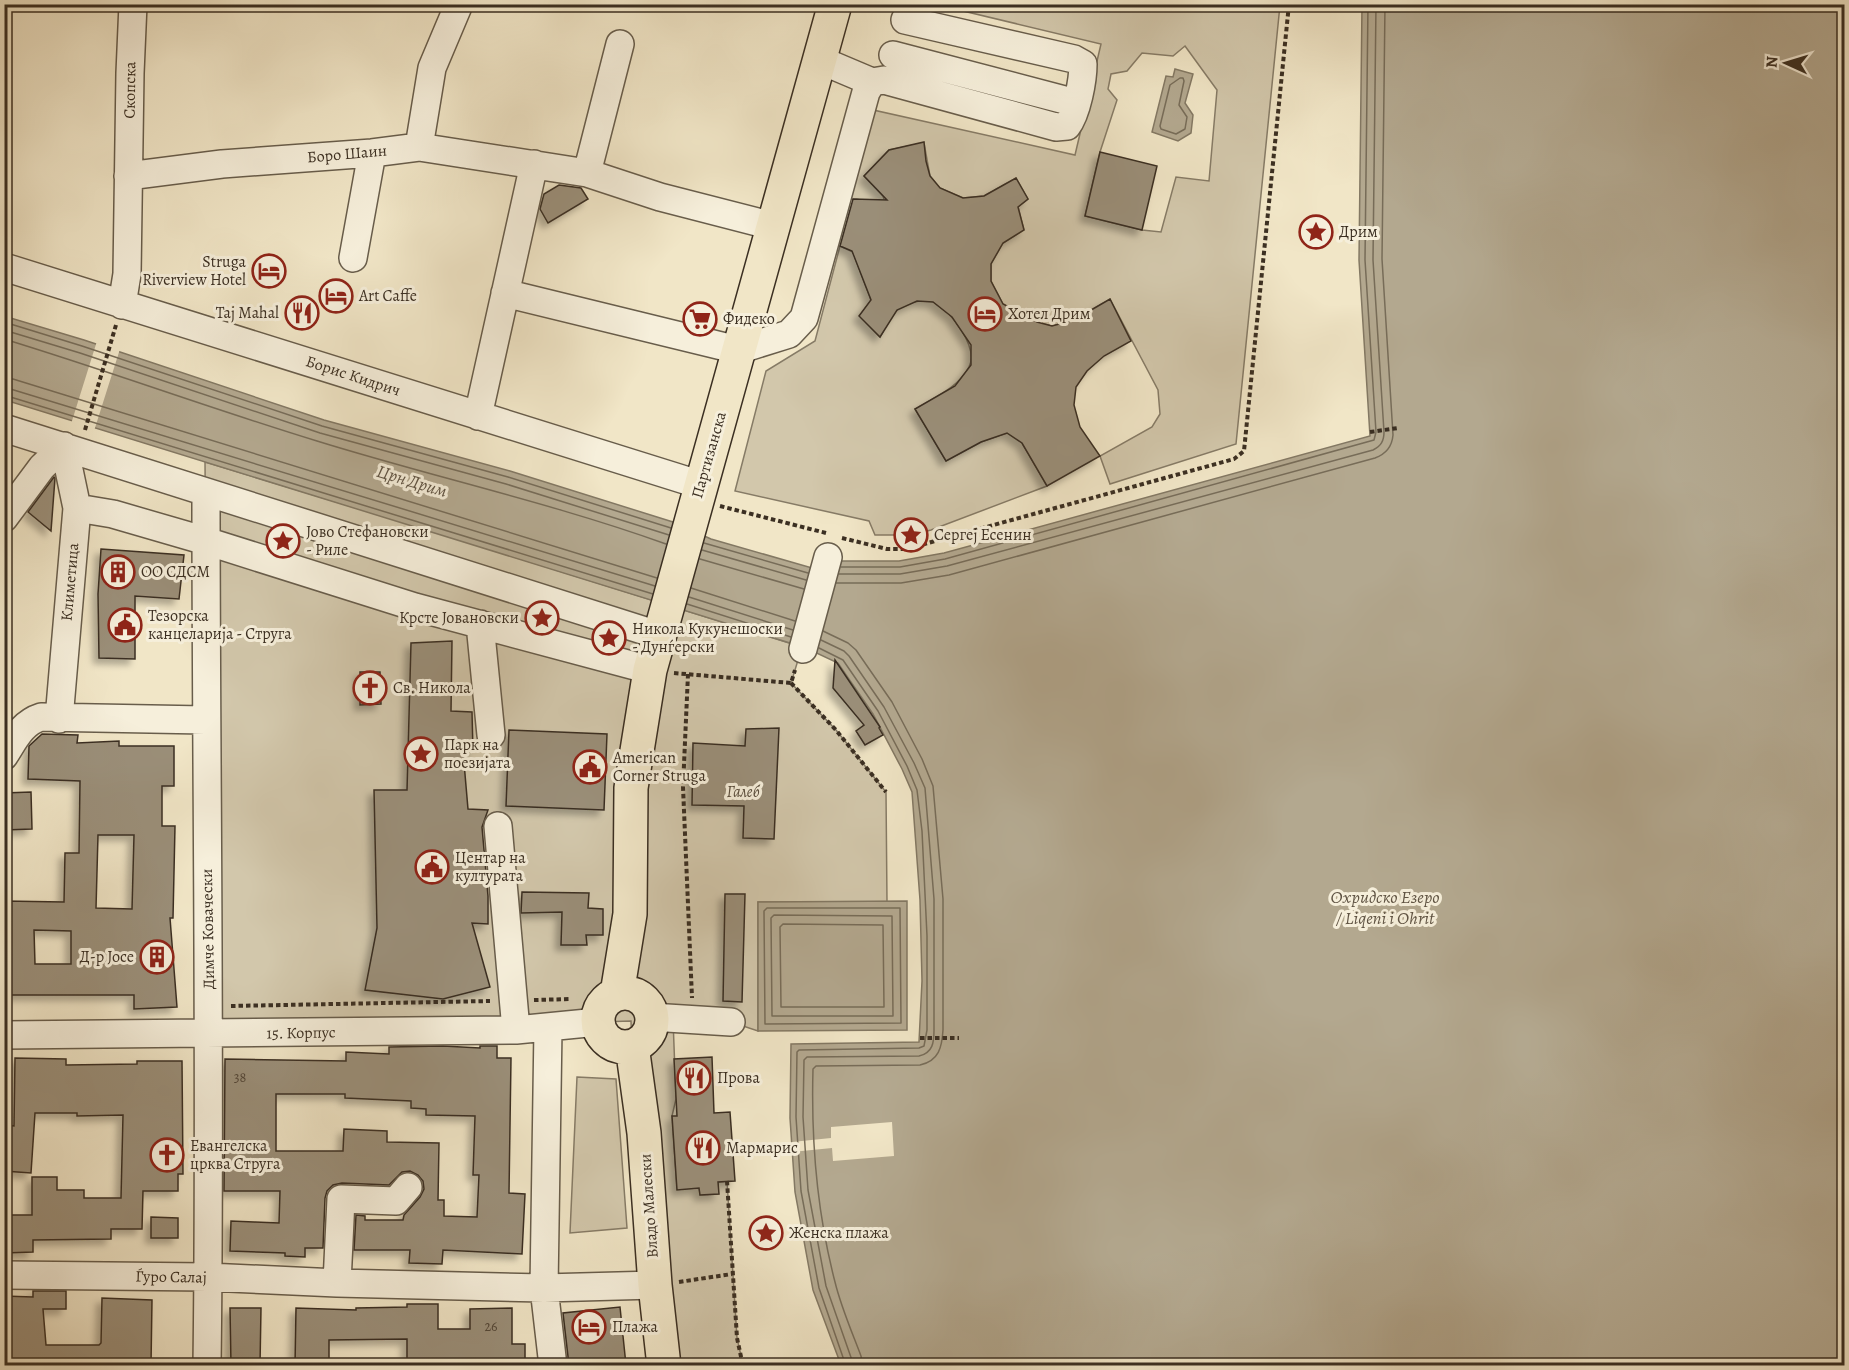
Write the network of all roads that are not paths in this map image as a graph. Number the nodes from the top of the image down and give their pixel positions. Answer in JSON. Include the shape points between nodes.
{"nodes":[{"id":1,"x":133,"y":4,"type":"edge"},
{"id":2,"x":459,"y":4,"type":"edge"},
{"id":3,"x":835,"y":4,"type":"edge"},
{"id":4,"x":905,"y":20,"type":"dead end"},
{"id":5,"x":620,"y":44,"type":"dead end"},
{"id":6,"x":893,"y":55,"type":"dead end"},
{"id":7,"x":820,"y":60,"type":"junction"},
{"id":8,"x":872,"y":82,"type":"junction"},
{"id":9,"x":1076,"y":103,"type":"junction"},
{"id":10,"x":418,"y":147,"type":"junction"},
{"id":11,"x":372,"y":153,"type":"junction"},
{"id":12,"x":534,"y":164,"type":"junction"},
{"id":13,"x":587,"y":173,"type":"junction"},
{"id":14,"x":128,"y":176,"type":"junction"},
{"id":15,"x":773,"y":226,"type":"junction"},
{"id":16,"x":353,"y":258,"type":"dead end"},
{"id":17,"x":4,"y":267,"type":"edge"},
{"id":18,"x":505,"y":293,"type":"junction"},
{"id":19,"x":122,"y":305,"type":"junction"},
{"id":20,"x":738,"y":350,"type":"junction"},
{"id":21,"x":478,"y":416,"type":"junction"},
{"id":22,"x":4,"y":428,"type":"edge"},
{"id":23,"x":71,"y":448,"type":"junction"},
{"id":24,"x":699,"y":492,"type":"junction"},
{"id":25,"x":206,"y":493,"type":"junction"},
{"id":26,"x":76,"y":508,"type":"junction"},
{"id":27,"x":4,"y":518,"type":"edge"},
{"id":28,"x":206,"y":541,"type":"junction"},
{"id":29,"x":828,"y":557,"type":"dead end"},
{"id":30,"x":480,"y":624,"type":"junction"},
{"id":31,"x":658,"y":635,"type":"junction"},
{"id":32,"x":803,"y":649,"type":"road end"},
{"id":33,"x":650,"y":670,"type":"junction"},
{"id":34,"x":59,"y":718,"type":"junction"},
{"id":35,"x":206,"y":720,"type":"junction"},
{"id":36,"x":491,"y":735,"type":"dead end"},
{"id":37,"x":4,"y":756,"type":"edge"},
{"id":38,"x":498,"y":826,"type":"dead end"},
{"id":39,"x":638,"y":1004,"type":"junction"},
{"id":40,"x":730,"y":1022,"type":"dead end"},
{"id":41,"x":589,"y":1023,"type":"junction"},
{"id":42,"x":548,"y":1028,"type":"junction"},
{"id":43,"x":516,"y":1030,"type":"junction"},
{"id":44,"x":210,"y":1034,"type":"junction"},
{"id":45,"x":4,"y":1035,"type":"edge"},
{"id":46,"x":632,"y":1046,"type":"junction"},
{"id":47,"x":408,"y":1187,"type":"dead end"},
{"id":48,"x":4,"y":1275,"type":"edge"},
{"id":49,"x":208,"y":1277,"type":"junction"},
{"id":50,"x":337,"y":1283,"type":"junction"},
{"id":51,"x":655,"y":1285,"type":"junction"},
{"id":52,"x":544,"y":1288,"type":"junction"},
{"id":53,"x":207,"y":1365,"type":"edge"},
{"id":54,"x":553,"y":1365,"type":"edge"},
{"id":55,"x":664,"y":1365,"type":"edge"}],
"edges":[{"from":1,"to":14,"type":"street","name":"Скопска"},
{"from":2,"to":10,"type":"street","via":[[432,68]]},
{"from":3,"to":7,"type":"main road","name":"Партизанска"},
{"from":4,"to":9,"type":"street","via":[[1074,59],[1083,64]]},
{"from":5,"to":13,"type":"street"},
{"from":6,"to":9,"type":"street"},
{"from":7,"to":8,"type":"street"},
{"from":7,"to":15,"type":"main road","name":"Партизанска"},
{"from":8,"to":9,"type":"street","via":[[884,80],[1056,127],[1067,126]]},
{"from":8,"to":20,"type":"street","via":[[804,318],[789,334]]},
{"from":10,"to":11,"type":"street","name":"Боро Шаин"},
{"from":10,"to":12,"type":"street","name":"Боро Шаин"},
{"from":11,"to":14,"type":"street","name":"Боро Шаин","via":[[222,164]]},
{"from":11,"to":16,"type":"street"},
{"from":12,"to":13,"type":"street","name":"Боро Шаин"},
{"from":12,"to":18,"type":"street"},
{"from":13,"to":15,"type":"street","name":"Боро Шаин","via":[[660,197]]},
{"from":14,"to":19,"type":"street","name":"Скопска","via":[[127,274]]},
{"from":15,"to":20,"type":"main road","name":"Партизанска"},
{"from":17,"to":19,"type":"street","name":"Борис Кидрич"},
{"from":18,"to":20,"type":"street"},
{"from":18,"to":21,"type":"street"},
{"from":19,"to":21,"type":"street","name":"Борис Кидрич"},
{"from":20,"to":24,"type":"main road","name":"Партизанска"},
{"from":21,"to":24,"type":"street","name":"Борис Кидрич"},
{"from":22,"to":23,"type":"street"},
{"from":23,"to":25,"type":"street"},
{"from":23,"to":26,"type":"street","name":"Климетица"},
{"from":23,"to":27,"type":"street","via":[[42,467]]},
{"from":24,"to":31,"type":"main road","name":"Партизанска"},
{"from":25,"to":28,"type":"street","name":"Димче Ковачески"},
{"from":25,"to":31,"type":"street"},
{"from":26,"to":28,"type":"street","via":[[113,514]]},
{"from":26,"to":34,"type":"street","name":"Климетица"},
{"from":28,"to":30,"type":"street"},
{"from":28,"to":35,"type":"street","name":"Димче Ковачески"},
{"from":29,"to":32,"type":"street"},
{"from":30,"to":33,"type":"street"},
{"from":30,"to":36,"type":"street"},
{"from":31,"to":33,"type":"main road","name":"Партизанска"},
{"from":33,"to":39,"type":"main road","name":"Партизанска","via":[[632,788],[630,914]]},
{"from":34,"to":35,"type":"street"},
{"from":34,"to":37,"type":"street","via":[[30,721]]},
{"from":35,"to":44,"type":"street","name":"Димче Ковачески"},
{"from":38,"to":43,"type":"street"},
{"from":39,"to":40,"type":"street","via":[[693,1020]]},
{"from":39,"to":41,"type":"main road","via":[[607,1000]]},
{"from":39,"to":46,"type":"main road","via":[[650,1029],[643,1040]]},
{"from":41,"to":42,"type":"street","name":"15. Корпус"},
{"from":41,"to":46,"type":"main road","via":[[610,1042]]},
{"from":42,"to":43,"type":"street","name":"15. Корпус"},
{"from":42,"to":52,"type":"street"},
{"from":43,"to":44,"type":"street","name":"15. Корпус"},
{"from":44,"to":45,"type":"street","name":"15. Корпус"},
{"from":44,"to":49,"type":"street","name":"Димче Ковачески"},
{"from":46,"to":51,"type":"main road","name":"Владо Малески","via":[[644,1133]]},
{"from":47,"to":50,"type":"street","via":[[396,1201],[341,1199]]},
{"from":48,"to":49,"type":"street","name":"Ѓуро Салај"},
{"from":49,"to":50,"type":"street","name":"Ѓуро Салај"},
{"from":49,"to":53,"type":"street","name":"Димче Ковачески"},
{"from":50,"to":52,"type":"street","name":"Ѓуро Салај"},
{"from":51,"to":52,"type":"street","name":"Ѓуро Салај"},
{"from":51,"to":55,"type":"main road","name":"Владо Малески"},
{"from":52,"to":54,"type":"street"}]}
